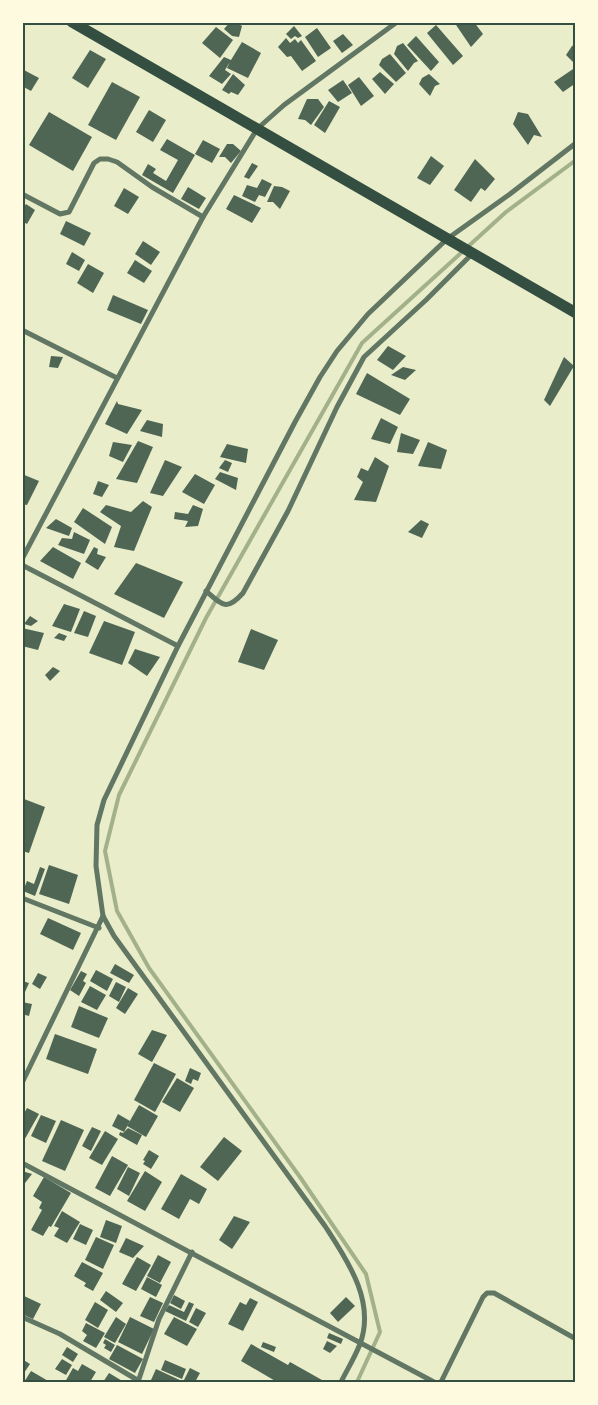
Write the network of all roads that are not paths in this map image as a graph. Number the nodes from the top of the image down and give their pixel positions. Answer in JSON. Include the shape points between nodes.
{"nodes":[{"id":1,"x":72,"y":22,"type":"edge"},
{"id":2,"x":397,"y":22,"type":"edge"},
{"id":3,"x":257,"y":129,"type":"junction"},
{"id":4,"x":576,"y":143,"type":"edge"},
{"id":5,"x":22,"y":194,"type":"edge"},
{"id":6,"x":203,"y":217,"type":"junction"},
{"id":7,"x":447,"y":239,"type":"junction"},
{"id":8,"x":472,"y":254,"type":"junction"},
{"id":9,"x":576,"y":313,"type":"edge"},
{"id":10,"x":22,"y":330,"type":"edge"},
{"id":11,"x":117,"y":378,"type":"junction"},
{"id":12,"x":22,"y":559,"type":"edge"},
{"id":13,"x":22,"y":565,"type":"edge"},
{"id":14,"x":208,"y":593,"type":"junction"},
{"id":15,"x":178,"y":646,"type":"junction"},
{"id":16,"x":22,"y":898,"type":"edge"},
{"id":17,"x":103,"y":916,"type":"junction"},
{"id":18,"x":98,"y":928,"type":"junction"},
{"id":19,"x":22,"y":1083,"type":"edge"},
{"id":20,"x":22,"y":1163,"type":"edge"},
{"id":21,"x":192,"y":1252,"type":"junction"},
{"id":22,"x":22,"y":1317,"type":"edge"},
{"id":23,"x":576,"y":1339,"type":"edge"},
{"id":24,"x":361,"y":1344,"type":"junction"},
{"id":25,"x":139,"y":1382,"type":"edge"},
{"id":26,"x":341,"y":1382,"type":"edge"},
{"id":27,"x":434,"y":1382,"type":"edge"},
{"id":28,"x":441,"y":1382,"type":"edge"}],
"edges":[{"from":1,"to":3,"type":"main road"},
{"from":2,"to":3,"type":"street","via":[[284,105]]},
{"from":3,"to":6,"type":"street"},
{"from":3,"to":7,"type":"main road"},
{"from":4,"to":7,"type":"street"},
{"from":5,"to":6,"type":"street","via":[[60,214],[68,212],[94,163],[108,158]]},
{"from":6,"to":11,"type":"street"},
{"from":7,"to":8,"type":"main road"},
{"from":7,"to":14,"type":"street","via":[[368,314],[337,351],[295,422]]},
{"from":8,"to":9,"type":"main road"},
{"from":8,"to":14,"type":"street","via":[[364,357],[288,511],[243,593],[231,605],[222,604]]},
{"from":10,"to":11,"type":"street"},
{"from":11,"to":12,"type":"street"},
{"from":13,"to":15,"type":"street"},
{"from":14,"to":15,"type":"street"},
{"from":15,"to":17,"type":"street","via":[[115,776],[97,825],[96,866]]},
{"from":16,"to":18,"type":"street"},
{"from":17,"to":18,"type":"street"},
{"from":17,"to":24,"type":"street","via":[[114,936],[348,1261],[361,1293],[365,1321]]},
{"from":18,"to":19,"type":"street"},
{"from":20,"to":21,"type":"street"},
{"from":21,"to":24,"type":"street"},
{"from":21,"to":25,"type":"street","via":[[159,1319]]},
{"from":22,"to":25,"type":"street","via":[[60,1334]]},
{"from":23,"to":28,"type":"street","via":[[487,1293],[482,1297]]},
{"from":24,"to":26,"type":"street"},
{"from":24,"to":27,"type":"street"}]}
